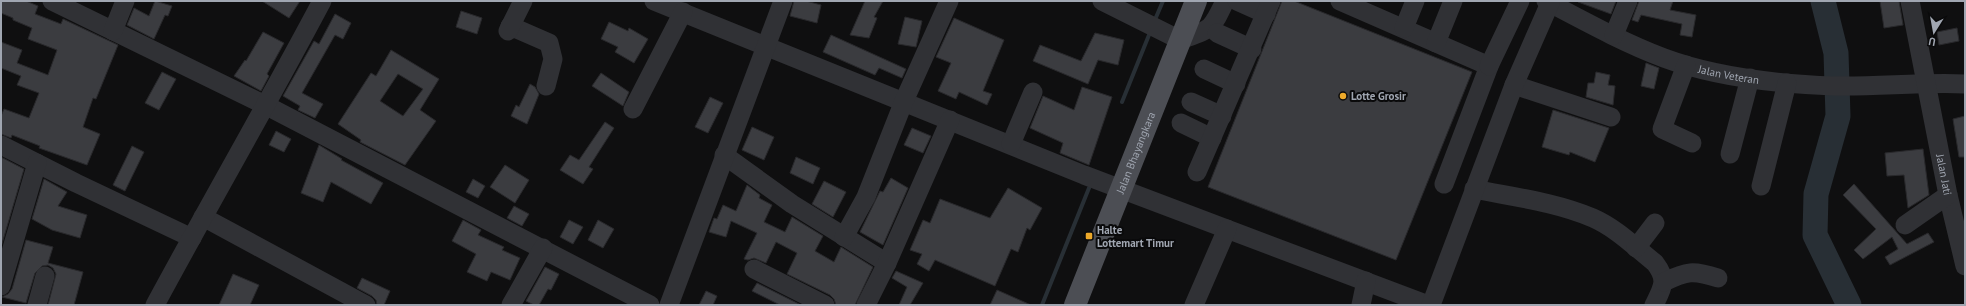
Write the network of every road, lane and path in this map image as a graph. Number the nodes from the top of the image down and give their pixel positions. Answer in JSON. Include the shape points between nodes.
{"nodes":[{"id":1,"x":52,"y":1,"type":"edge"},
{"id":2,"x":125,"y":1,"type":"edge"},
{"id":3,"x":322,"y":1,"type":"edge"},
{"id":4,"x":522,"y":1,"type":"edge"},
{"id":5,"x":654,"y":1,"type":"edge"},
{"id":6,"x":783,"y":1,"type":"edge"},
{"id":7,"x":949,"y":1,"type":"edge"},
{"id":8,"x":1102,"y":1,"type":"edge"},
{"id":9,"x":1196,"y":1,"type":"edge"},
{"id":10,"x":1225,"y":1,"type":"edge"},
{"id":11,"x":1237,"y":1,"type":"edge"},
{"id":12,"x":1341,"y":1,"type":"edge"},
{"id":13,"x":1415,"y":1,"type":"edge"},
{"id":14,"x":1453,"y":1,"type":"edge"},
{"id":15,"x":1520,"y":1,"type":"edge"},
{"id":16,"x":1628,"y":1,"type":"edge"},
{"id":17,"x":1910,"y":1,"type":"edge"},
{"id":18,"x":1548,"y":2,"type":"edge"},
{"id":19,"x":1269,"y":7,"type":"edge"},
{"id":20,"x":1377,"y":8,"type":"edge"},
{"id":21,"x":683,"y":12,"type":"junction"},
{"id":22,"x":1404,"y":28,"type":"junction"},
{"id":23,"x":113,"y":31,"type":"junction"},
{"id":24,"x":1217,"y":33,"type":"dead end"},
{"id":25,"x":1614,"y":35,"type":"junction"},
{"id":26,"x":1177,"y":39,"type":"junction"},
{"id":27,"x":1436,"y":43,"type":"junction"},
{"id":28,"x":766,"y":46,"type":"junction"},
{"id":29,"x":1252,"y":49,"type":"junction"},
{"id":30,"x":1489,"y":66,"type":"junction"},
{"id":31,"x":1686,"y":66,"type":"junction"},
{"id":32,"x":1204,"y":69,"type":"dead end"},
{"id":33,"x":1750,"y":78,"type":"junction"},
{"id":34,"x":1794,"y":83,"type":"junction"},
{"id":35,"x":1925,"y":83,"type":"junction"},
{"id":36,"x":1236,"y":84,"type":"junction"},
{"id":37,"x":1965,"y":84,"type":"edge"},
{"id":38,"x":1514,"y":85,"type":"junction"},
{"id":39,"x":546,"y":86,"type":"dead end"},
{"id":40,"x":1033,"y":92,"type":"dead end"},
{"id":41,"x":904,"y":101,"type":"junction"},
{"id":42,"x":1191,"y":102,"type":"dead end"},
{"id":43,"x":266,"y":106,"type":"junction"},
{"id":44,"x":633,"y":109,"type":"dead end"},
{"id":45,"x":1222,"y":116,"type":"junction"},
{"id":46,"x":1611,"y":117,"type":"dead end"},
{"id":47,"x":950,"y":120,"type":"junction"},
{"id":48,"x":1181,"y":123,"type":"dead end"},
{"id":49,"x":1212,"y":138,"type":"junction"},
{"id":50,"x":1692,"y":143,"type":"dead end"},
{"id":51,"x":1011,"y":144,"type":"junction"},
{"id":52,"x":1,"y":145,"type":"edge"},
{"id":53,"x":724,"y":154,"type":"junction"},
{"id":54,"x":1730,"y":154,"type":"dead end"},
{"id":55,"x":38,"y":164,"type":"junction"},
{"id":56,"x":1196,"y":172,"type":"dead end"},
{"id":57,"x":1444,"y":184,"type":"dead end"},
{"id":58,"x":1760,"y":186,"type":"dead end"},
{"id":59,"x":1121,"y":189,"type":"junction"},
{"id":60,"x":1474,"y":189,"type":"junction"},
{"id":61,"x":1948,"y":195,"type":"junction"},
{"id":62,"x":1959,"y":215,"type":"edge"},
{"id":63,"x":203,"y":217,"type":"junction"},
{"id":64,"x":1655,"y":224,"type":"dead end"},
{"id":65,"x":1905,"y":225,"type":"dead end"},
{"id":66,"x":1227,"y":229,"type":"junction"},
{"id":67,"x":844,"y":237,"type":"junction"},
{"id":68,"x":192,"y":238,"type":"junction"},
{"id":69,"x":542,"y":248,"type":"junction"},
{"id":70,"x":1636,"y":248,"type":"junction"},
{"id":71,"x":887,"y":263,"type":"junction"},
{"id":72,"x":1965,"y":266,"type":"edge"},
{"id":73,"x":754,"y":269,"type":"dead end"},
{"id":74,"x":45,"y":276,"type":"dead end"},
{"id":75,"x":1718,"y":278,"type":"dead end"},
{"id":76,"x":1366,"y":281,"type":"junction"},
{"id":77,"x":1664,"y":282,"type":"junction"},
{"id":78,"x":1,"y":286,"type":"edge"},
{"id":79,"x":347,"y":300,"type":"edge"},
{"id":80,"x":36,"y":305,"type":"edge"},
{"id":81,"x":155,"y":305,"type":"edge"},
{"id":82,"x":366,"y":305,"type":"edge"},
{"id":83,"x":511,"y":305,"type":"edge"},
{"id":84,"x":650,"y":305,"type":"edge"},
{"id":85,"x":669,"y":305,"type":"edge"},
{"id":86,"x":825,"y":305,"type":"edge"},
{"id":87,"x":866,"y":305,"type":"edge"},
{"id":88,"x":1075,"y":305,"type":"edge"},
{"id":89,"x":1194,"y":305,"type":"edge"},
{"id":90,"x":1361,"y":305,"type":"edge"},
{"id":91,"x":1428,"y":305,"type":"edge"},
{"id":92,"x":1431,"y":305,"type":"edge"},
{"id":93,"x":1654,"y":305,"type":"edge"}],
"edges":[{"from":1,"to":23,"type":"street"},
{"from":2,"to":23,"type":"street"},
{"from":3,"to":43,"type":"street"},
{"from":4,"to":39,"type":"street","via":[[509,28],[548,43],[553,59]]},
{"from":5,"to":21,"type":"street"},
{"from":6,"to":28,"type":"street"},
{"from":7,"to":41,"type":"street"},
{"from":8,"to":26,"type":"street"},
{"from":9,"to":26,"type":"main road","name":"Jalan Bhayangkara"},
{"from":10,"to":26,"type":"street","via":[[1213,25],[1203,32]]},
{"from":11,"to":19,"type":"street"},
{"from":12,"to":20,"type":"street"},
{"from":13,"to":22,"type":"street"},
{"from":14,"to":27,"type":"street"},
{"from":15,"to":30,"type":"street"},
{"from":16,"to":25,"type":"street"},
{"from":17,"to":35,"type":"street","name":"Jalan Jati"},
{"from":18,"to":25,"type":"street","name":"Jalan Veteran"},
{"from":18,"to":38,"type":"street"},
{"from":19,"to":29,"type":"street"},
{"from":20,"to":22,"type":"street"},
{"from":21,"to":28,"type":"street"},
{"from":21,"to":44,"type":"street"},
{"from":22,"to":27,"type":"street"},
{"from":23,"to":43,"type":"street"},
{"from":24,"to":29,"type":"street"},
{"from":25,"to":31,"type":"street","name":"Jalan Veteran"},
{"from":26,"to":59,"type":"main road","name":"Jalan Bhayangkara"},
{"from":27,"to":30,"type":"street"},
{"from":28,"to":41,"type":"street"},
{"from":28,"to":53,"type":"street"},
{"from":29,"to":36,"type":"street"},
{"from":30,"to":57,"type":"street"},
{"from":31,"to":33,"type":"street","name":"Jalan Veteran"},
{"from":31,"to":50,"type":"street","via":[[1662,129]]},
{"from":32,"to":36,"type":"street"},
{"from":33,"to":34,"type":"street","name":"Jalan Veteran"},
{"from":33,"to":54,"type":"street"},
{"from":34,"to":35,"type":"street","name":"Jalan Veteran","via":[[1835,86]]},
{"from":34,"to":58,"type":"street"},
{"from":35,"to":37,"type":"street","name":"Jalan Veteran"},
{"from":35,"to":61,"type":"street","name":"Jalan Jati"},
{"from":36,"to":45,"type":"street"},
{"from":38,"to":46,"type":"street"},
{"from":38,"to":60,"type":"street"},
{"from":40,"to":51,"type":"street"},
{"from":41,"to":47,"type":"street"},
{"from":41,"to":67,"type":"street","via":[[866,197]]},
{"from":42,"to":45,"type":"street"},
{"from":43,"to":63,"type":"street"},
{"from":43,"to":69,"type":"street"},
{"from":45,"to":49,"type":"street"},
{"from":47,"to":51,"type":"street"},
{"from":47,"to":71,"type":"street"},
{"from":48,"to":49,"type":"street"},
{"from":49,"to":56,"type":"street"},
{"from":51,"to":59,"type":"street"},
{"from":52,"to":55,"type":"street"},
{"from":53,"to":67,"type":"street","via":[[792,204]]},
{"from":53,"to":85,"type":"street"},
{"from":55,"to":68,"type":"street"},
{"from":55,"to":78,"type":"street"},
{"from":59,"to":66,"type":"street"},
{"from":59,"to":88,"type":"main road","name":"Jalan Bhayangkara"},
{"from":60,"to":70,"type":"street","via":[[1594,218]]},
{"from":60,"to":92,"type":"street"},
{"from":61,"to":62,"type":"street","name":"Jalan Jati"},
{"from":61,"to":65,"type":"street"},
{"from":62,"to":72,"type":"street","name":"Jalan Jati"},
{"from":63,"to":68,"type":"street"},
{"from":63,"to":79,"type":"street"},
{"from":64,"to":70,"type":"street"},
{"from":66,"to":76,"type":"street"},
{"from":66,"to":89,"type":"street"},
{"from":67,"to":71,"type":"street"},
{"from":68,"to":81,"type":"street"},
{"from":69,"to":83,"type":"street"},
{"from":69,"to":84,"type":"street"},
{"from":70,"to":77,"type":"street","via":[[1655,263]]},
{"from":71,"to":87,"type":"street"},
{"from":73,"to":86,"type":"street"},
{"from":74,"to":80,"type":"street"},
{"from":75,"to":77,"type":"street","via":[[1690,271]]},
{"from":76,"to":90,"type":"street"},
{"from":76,"to":91,"type":"street"},
{"from":77,"to":93,"type":"street"},
{"from":79,"to":82,"type":"street"}]}
